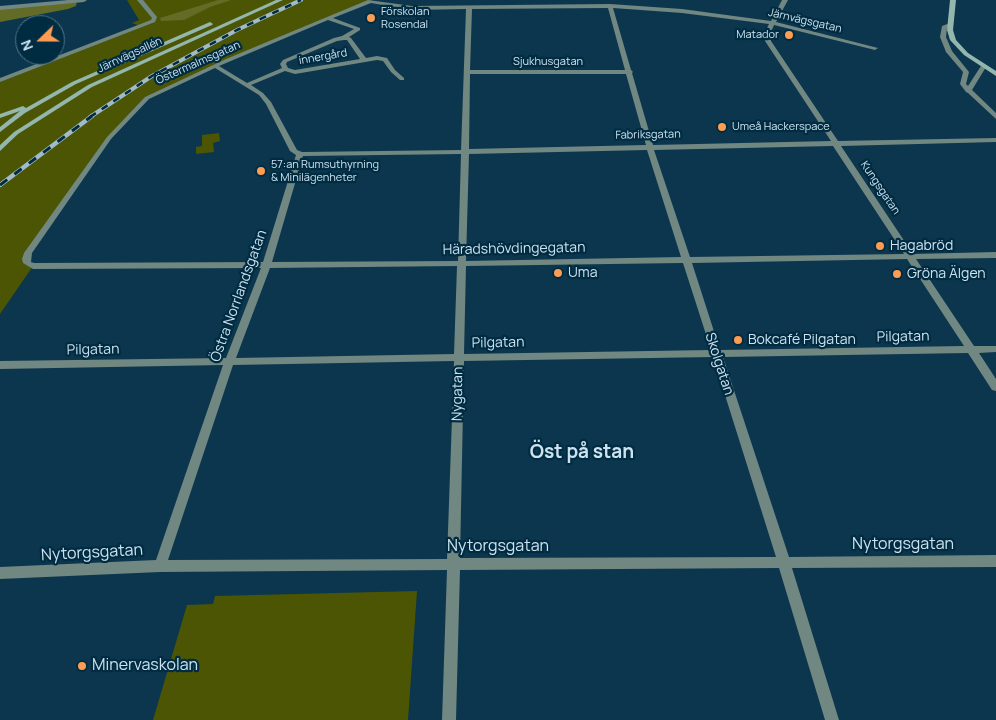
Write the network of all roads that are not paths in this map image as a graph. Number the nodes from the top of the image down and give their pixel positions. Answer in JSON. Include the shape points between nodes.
{"nodes":[{"id":1,"x":84,"y":0,"type":"edge"},
{"id":2,"x":140,"y":0,"type":"edge"},
{"id":3,"x":266,"y":0,"type":"edge"},
{"id":4,"x":280,"y":0,"type":"edge"},
{"id":5,"x":371,"y":0,"type":"edge"},
{"id":6,"x":785,"y":0,"type":"edge"},
{"id":7,"x":953,"y":0,"type":"edge"},
{"id":8,"x":655,"y":2,"type":"dead end"},
{"id":9,"x":610,"y":6,"type":"junction"},
{"id":10,"x":0,"y":8,"type":"edge"},
{"id":11,"x":469,"y":8,"type":"junction"},
{"id":12,"x":650,"y":8,"type":"junction"},
{"id":13,"x":327,"y":18,"type":"junction"},
{"id":14,"x":773,"y":23,"type":"junction"},
{"id":15,"x":950,"y":25,"type":"junction"},
{"id":16,"x":344,"y":38,"type":"junction"},
{"id":17,"x":875,"y":48,"type":"dead end"},
{"id":18,"x":364,"y":60,"type":"junction"},
{"id":19,"x":215,"y":66,"type":"junction"},
{"id":20,"x":983,"y":67,"type":"junction"},
{"id":21,"x":285,"y":70,"type":"junction"},
{"id":22,"x":467,"y":72,"type":"junction"},
{"id":23,"x":630,"y":72,"type":"junction"},
{"id":24,"x":996,"y":74,"type":"edge"},
{"id":25,"x":402,"y":79,"type":"dead end"},
{"id":26,"x":0,"y":80,"type":"edge"},
{"id":27,"x":246,"y":85,"type":"junction"},
{"id":28,"x":968,"y":91,"type":"junction"},
{"id":29,"x":49,"y":96,"type":"junction"},
{"id":30,"x":0,"y":116,"type":"edge"},
{"id":31,"x":996,"y":118,"type":"edge"},
{"id":32,"x":0,"y":131,"type":"edge"},
{"id":33,"x":16,"y":133,"type":"junction"},
{"id":34,"x":996,"y":140,"type":"edge"},
{"id":35,"x":836,"y":143,"type":"junction"},
{"id":36,"x":650,"y":146,"type":"junction"},
{"id":37,"x":0,"y":149,"type":"edge"},
{"id":38,"x":466,"y":150,"type":"junction"},
{"id":39,"x":300,"y":154,"type":"junction"},
{"id":40,"x":912,"y":256,"type":"junction"},
{"id":41,"x":996,"y":256,"type":"edge"},
{"id":42,"x":686,"y":261,"type":"junction"},
{"id":43,"x":267,"y":264,"type":"junction"},
{"id":44,"x":462,"y":264,"type":"junction"},
{"id":45,"x":33,"y":266,"type":"joint"},
{"id":46,"x":996,"y":349,"type":"edge"},
{"id":47,"x":972,"y":350,"type":"junction"},
{"id":48,"x":716,"y":354,"type":"junction"},
{"id":49,"x":459,"y":357,"type":"junction"},
{"id":50,"x":230,"y":360,"type":"junction"},
{"id":51,"x":0,"y":365,"type":"edge"},
{"id":52,"x":996,"y":387,"type":"edge"},
{"id":53,"x":996,"y":561,"type":"edge"},
{"id":54,"x":784,"y":562,"type":"junction"},
{"id":55,"x":454,"y":563,"type":"junction"},
{"id":56,"x":160,"y":566,"type":"junction"},
{"id":57,"x":0,"y":573,"type":"edge"},
{"id":58,"x":449,"y":720,"type":"edge"},
{"id":59,"x":832,"y":720,"type":"edge"}],
"edges":[{"from":1,"to":10,"type":"street"},
{"from":2,"to":26,"type":"street","via":[[155,18],[152,21]]},
{"from":3,"to":29,"type":"main road","name":"Järnvägsallén"},
{"from":4,"to":33,"type":"main road","name":"Järnvägsallén","via":[[97,82]]},
{"from":5,"to":11,"type":"street","name":"Järnvägsgatan","via":[[412,8]]},
{"from":5,"to":13,"type":"street","name":"Östermalmsgatan"},
{"from":6,"to":14,"type":"street","name":"Kungsgatan"},
{"from":7,"to":15,"type":"main road"},
{"from":8,"to":12,"type":"street"},
{"from":9,"to":11,"type":"street","name":"Järnvägsgatan"},
{"from":9,"to":12,"type":"street","name":"Järnvägsgatan"},
{"from":9,"to":23,"type":"street","name":"Skolgatan"},
{"from":11,"to":22,"type":"street","name":"Nygatan"},
{"from":12,"to":14,"type":"street","name":"Järnvägsgatan"},
{"from":13,"to":16,"type":"street","name":"innergård","via":[[358,29]]},
{"from":13,"to":19,"type":"street","name":"Östermalmsgatan"},
{"from":14,"to":17,"type":"street","name":"Järnvägsgatan"},
{"from":14,"to":35,"type":"street","name":"Kungsgatan","via":[[768,41]]},
{"from":15,"to":20,"type":"main road","via":[[956,45]]},
{"from":15,"to":28,"type":"street","via":[[944,27],[943,37],[949,52],[966,72],[963,84]]},
{"from":16,"to":18,"type":"street","name":"innergård","via":[[350,39]]},
{"from":16,"to":21,"type":"street","name":"innergård","via":[[285,61]]},
{"from":18,"to":21,"type":"street","name":"innergård","via":[[294,72]]},
{"from":18,"to":25,"type":"street","name":"innergård","via":[[385,59]]},
{"from":19,"to":27,"type":"street"},
{"from":19,"to":45,"type":"street","name":"Östermalmsgatan","via":[[157,92],[139,104],[109,138],[28,253],[27,263]]},
{"from":20,"to":24,"type":"main road"},
{"from":20,"to":28,"type":"street"},
{"from":21,"to":27,"type":"street","name":"innergård"},
{"from":22,"to":23,"type":"street","name":"Sjukhusgatan"},
{"from":22,"to":38,"type":"street","name":"Nygatan"},
{"from":23,"to":36,"type":"street","name":"Skolgatan"},
{"from":27,"to":39,"type":"street","via":[[269,103],[294,151]]},
{"from":28,"to":31,"type":"street"},
{"from":29,"to":30,"type":"main road"},
{"from":29,"to":32,"type":"main road","name":"Järnvägsallén"},
{"from":32,"to":33,"type":"main road"},
{"from":33,"to":37,"type":"main road","name":"Järnvägsallén"},
{"from":34,"to":35,"type":"street","name":"Fabriksgatan"},
{"from":35,"to":36,"type":"street","name":"Fabriksgatan"},
{"from":35,"to":40,"type":"street","name":"Kungsgatan"},
{"from":36,"to":38,"type":"street","name":"Fabriksgatan"},
{"from":36,"to":42,"type":"street","name":"Skolgatan"},
{"from":38,"to":39,"type":"street","name":"Fabriksgatan"},
{"from":38,"to":44,"type":"street","name":"Nygatan"},
{"from":39,"to":43,"type":"street","name":"Östra Norrlandsgatan"},
{"from":40,"to":41,"type":"street","name":"Häradshövdingegatan"},
{"from":40,"to":42,"type":"street","name":"Häradshövdingegatan"},
{"from":40,"to":47,"type":"street","name":"Kungsgatan"},
{"from":42,"to":44,"type":"street","name":"Häradshövdingegatan"},
{"from":42,"to":48,"type":"street","name":"Skolgatan"},
{"from":43,"to":44,"type":"street","name":"Häradshövdingegatan"},
{"from":43,"to":45,"type":"street","name":"Häradshövdingegatan"},
{"from":43,"to":50,"type":"street","name":"Östra Norrlandsgatan"},
{"from":44,"to":49,"type":"street","name":"Nygatan"},
{"from":46,"to":47,"type":"street","name":"Pilgatan"},
{"from":47,"to":48,"type":"street","name":"Pilgatan"},
{"from":47,"to":52,"type":"street","name":"Kungsgatan"},
{"from":48,"to":49,"type":"street","name":"Pilgatan"},
{"from":48,"to":54,"type":"street","name":"Skolgatan"},
{"from":49,"to":50,"type":"street","name":"Pilgatan"},
{"from":49,"to":55,"type":"street","name":"Nygatan"},
{"from":50,"to":51,"type":"street","name":"Pilgatan"},
{"from":50,"to":56,"type":"street","name":"Östra Norrlandsgatan"},
{"from":53,"to":54,"type":"street","name":"Nytorgsgatan"},
{"from":54,"to":55,"type":"street","name":"Nytorgsgatan"},
{"from":54,"to":59,"type":"street","name":"Skolgatan"},
{"from":55,"to":56,"type":"street","name":"Nytorgsgatan"},
{"from":55,"to":58,"type":"street","name":"Nygatan"},
{"from":56,"to":57,"type":"street","name":"Nytorgsgatan"}]}
